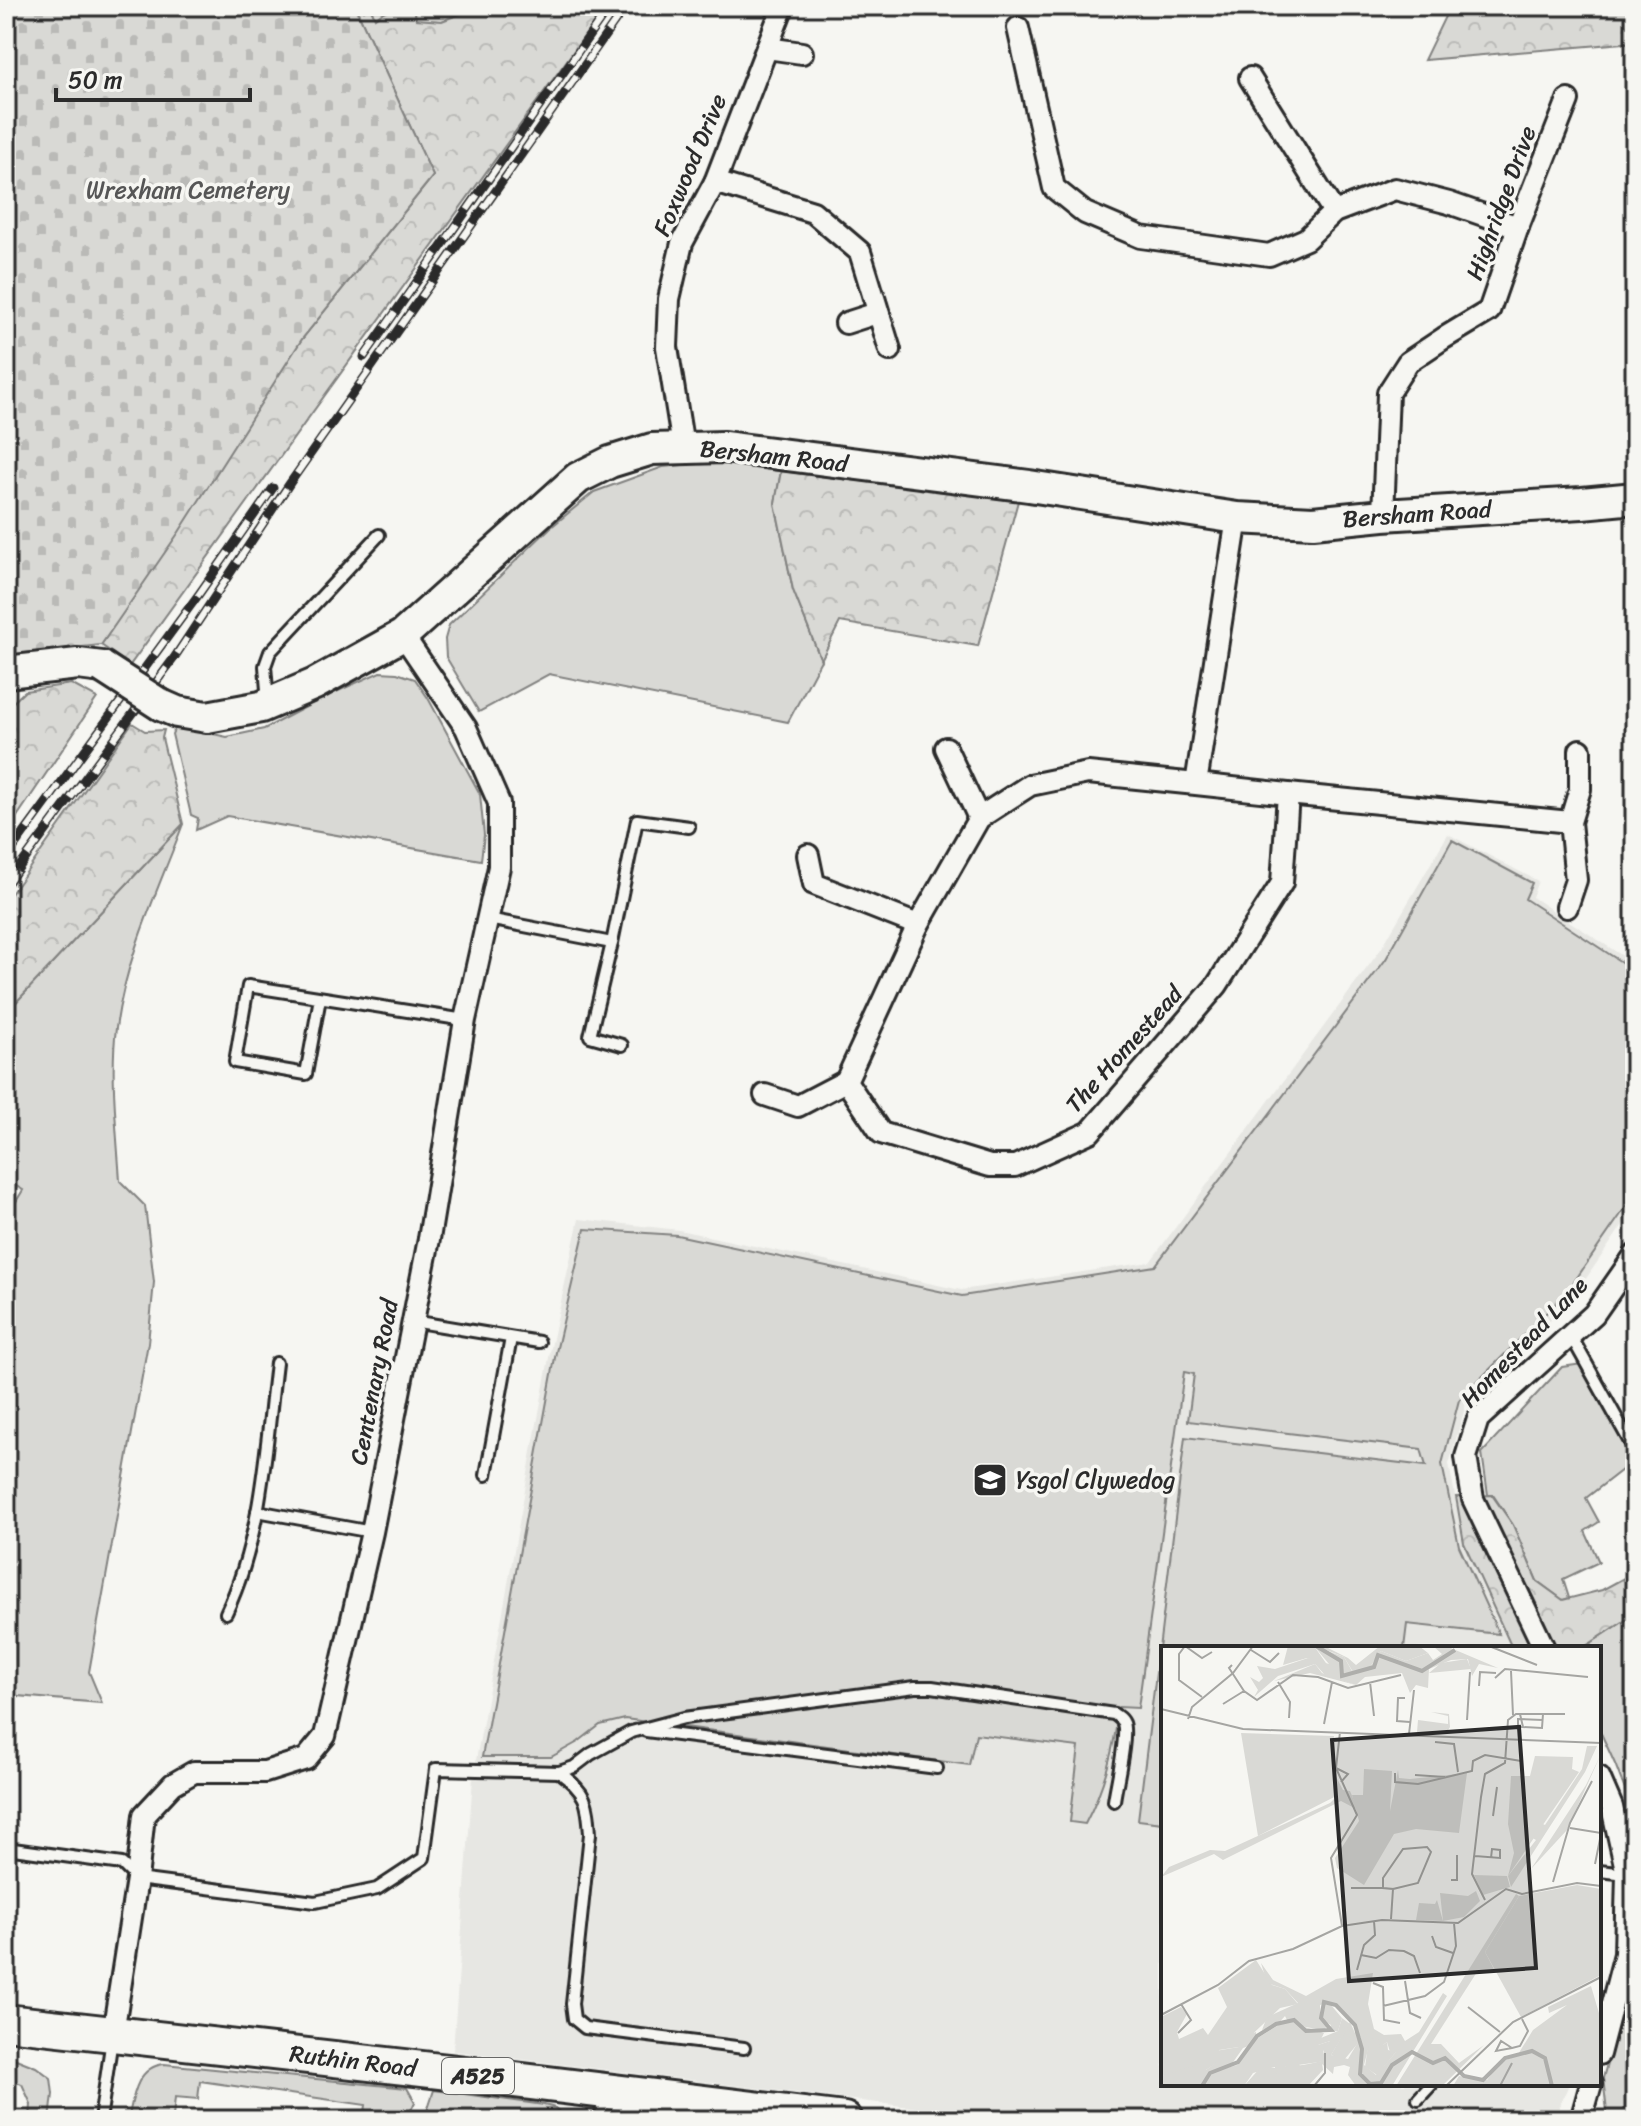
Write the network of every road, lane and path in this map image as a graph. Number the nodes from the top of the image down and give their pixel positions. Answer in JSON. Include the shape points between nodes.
{"nodes":[{"id":1,"x":783,"y":6,"type":"edge"},
{"id":2,"x":1018,"y":28,"type":"dead end"},
{"id":3,"x":767,"y":48,"type":"junction"},
{"id":4,"x":802,"y":53,"type":"dead end"},
{"id":5,"x":1250,"y":78,"type":"dead end"},
{"id":6,"x":1568,"y":100,"type":"dead end"},
{"id":7,"x":715,"y":182,"type":"junction"},
{"id":8,"x":1334,"y":212,"type":"junction"},
{"id":9,"x":1518,"y":227,"type":"junction"},
{"id":10,"x":877,"y":313,"type":"junction"},
{"id":11,"x":846,"y":323,"type":"dead end"},
{"id":12,"x":890,"y":350,"type":"dead end"},
{"id":13,"x":683,"y":447,"type":"junction"},
{"id":14,"x":1635,"y":498,"type":"edge"},
{"id":15,"x":1383,"y":515,"type":"junction"},
{"id":16,"x":1237,"y":518,"type":"junction"},
{"id":17,"x":379,"y":535,"type":"dead end"},
{"id":18,"x":403,"y":635,"type":"junction"},
{"id":19,"x":6,"y":672,"type":"edge"},
{"id":20,"x":268,"y":704,"type":"junction"},
{"id":21,"x":946,"y":748,"type":"dead end"},
{"id":22,"x":1580,"y":750,"type":"dead end"},
{"id":23,"x":1196,"y":784,"type":"junction"},
{"id":24,"x":1288,"y":794,"type":"junction"},
{"id":25,"x":979,"y":818,"type":"junction"},
{"id":26,"x":1570,"y":822,"type":"junction"},
{"id":27,"x":689,"y":827,"type":"dead end"},
{"id":28,"x":808,"y":855,"type":"dead end"},
{"id":29,"x":1567,"y":907,"type":"dead end"},
{"id":30,"x":488,"y":919,"type":"junction"},
{"id":31,"x":918,"y":925,"type":"junction"},
{"id":32,"x":612,"y":943,"type":"junction"},
{"id":33,"x":320,"y":998,"type":"junction"},
{"id":34,"x":465,"y":1020,"type":"junction"},
{"id":35,"x":622,"y":1045,"type":"dead end"},
{"id":36,"x":846,"y":1081,"type":"junction"},
{"id":37,"x":765,"y":1095,"type":"dead end"},
{"id":38,"x":1635,"y":1255,"type":"edge"},
{"id":39,"x":412,"y":1321,"type":"junction"},
{"id":40,"x":1571,"y":1336,"type":"junction"},
{"id":41,"x":511,"y":1338,"type":"junction"},
{"id":42,"x":539,"y":1342,"type":"dead end"},
{"id":43,"x":276,"y":1363,"type":"dead end"},
{"id":44,"x":1635,"y":1451,"type":"edge"},
{"id":45,"x":486,"y":1475,"type":"dead end"},
{"id":46,"x":257,"y":1511,"type":"junction"},
{"id":47,"x":372,"y":1532,"type":"junction"},
{"id":48,"x":226,"y":1613,"type":"dead end"},
{"id":49,"x":1543,"y":1646,"type":"edge"},
{"id":50,"x":639,"y":1730,"type":"junction"},
{"id":51,"x":937,"y":1768,"type":"dead end"},
{"id":52,"x":559,"y":1772,"type":"junction"},
{"id":53,"x":1601,"y":1782,"type":"edge"},
{"id":54,"x":1114,"y":1801,"type":"dead end"},
{"id":55,"x":6,"y":1848,"type":"edge"},
{"id":56,"x":1601,"y":1871,"type":"edge"},
{"id":57,"x":1627,"y":1874,"type":"junction"},
{"id":58,"x":137,"y":1879,"type":"junction"},
{"id":59,"x":1605,"y":2003,"type":"edge"},
{"id":60,"x":6,"y":2022,"type":"edge"},
{"id":61,"x":113,"y":2033,"type":"junction"},
{"id":62,"x":1601,"y":2037,"type":"edge"},
{"id":63,"x":744,"y":2048,"type":"dead end"},
{"id":64,"x":1430,"y":2086,"type":"edge"},
{"id":65,"x":1590,"y":2086,"type":"edge"},
{"id":66,"x":1418,"y":2099,"type":"dead end"},
{"id":67,"x":602,"y":2105,"type":"edge"},
{"id":68,"x":100,"y":2120,"type":"edge"},
{"id":69,"x":844,"y":2120,"type":"edge"},
{"id":70,"x":1581,"y":2120,"type":"edge"}],
"edges":[{"from":1,"to":3,"type":"street","name":"Foxwood Drive"},
{"from":2,"to":8,"type":"street","via":[[1054,188],[1085,213],[1141,237],[1269,255],[1306,239]]},
{"from":3,"to":4,"type":"street"},
{"from":3,"to":7,"type":"street","name":"Foxwood Drive"},
{"from":5,"to":8,"type":"street"},
{"from":6,"to":9,"type":"street","name":"Highridge Drive"},
{"from":7,"to":10,"type":"street","via":[[813,212],[860,252]]},
{"from":7,"to":13,"type":"street","name":"Foxwood Drive","via":[[682,243],[669,299],[667,347]]},
{"from":8,"to":9,"type":"street","via":[[1395,189]]},
{"from":9,"to":15,"type":"street","name":"Highridge Drive","via":[[1489,311],[1408,362],[1388,393]]},
{"from":10,"to":11,"type":"street"},
{"from":10,"to":12,"type":"street"},
{"from":13,"to":16,"type":"main road","name":"Bersham Road","via":[[724,447],[1029,486]]},
{"from":13,"to":18,"type":"main road","name":"Bersham Road","via":[[652,449],[578,478]]},
{"from":14,"to":15,"type":"main road","name":"Bersham Road"},
{"from":15,"to":16,"type":"main road","name":"Bersham Road","via":[[1313,522]]},
{"from":16,"to":23,"type":"street"},
{"from":17,"to":20,"type":"lane","via":[[270,652],[265,666]]},
{"from":18,"to":20,"type":"main road","name":"Bersham Road"},
{"from":18,"to":30,"type":"street","name":"Centenary Road","via":[[466,728],[499,803],[499,867]]},
{"from":19,"to":20,"type":"main road","name":"Bersham Road","bridge":true,"via":[[78,664],[102,667],[161,705],[207,717]]},
{"from":21,"to":25,"type":"street"},
{"from":22,"to":26,"type":"street","via":[[1580,789]]},
{"from":23,"to":24,"type":"street"},
{"from":23,"to":25,"type":"street","via":[[1088,773],[1030,785]]},
{"from":24,"to":26,"type":"street"},
{"from":24,"to":36,"type":"street","name":"The Homestead","via":[[1282,883],[1217,985],[1090,1132],[1015,1166],[990,1166],[881,1133]]},
{"from":25,"to":31,"type":"street"},
{"from":26,"to":29,"type":"street","via":[[1576,880]]},
{"from":27,"to":32,"type":"lane","via":[[637,820]]},
{"from":28,"to":31,"type":"street","via":[[814,884]]},
{"from":30,"to":32,"type":"lane"},
{"from":30,"to":34,"type":"street","name":"Centenary Road"},
{"from":31,"to":36,"type":"street"},
{"from":32,"to":35,"type":"lane","via":[[590,1036]]},
{"from":33,"to":33,"type":"lane","via":[[248,986],[235,1062],[306,1074]]},
{"from":33,"to":34,"type":"lane"},
{"from":34,"to":39,"type":"street","name":"Centenary Road"},
{"from":36,"to":37,"type":"street","via":[[798,1106]]},
{"from":38,"to":40,"type":"street","name":"Homestead Lane","via":[[1594,1314]]},
{"from":39,"to":41,"type":"lane"},
{"from":39,"to":47,"type":"street","name":"Centenary Road"},
{"from":40,"to":44,"type":"lane"},
{"from":40,"to":49,"type":"street","name":"Homestead Lane","via":[[1478,1419],[1466,1457],[1473,1499]]},
{"from":41,"to":42,"type":"lane"},
{"from":41,"to":45,"type":"lane"},
{"from":43,"to":46,"type":"lane"},
{"from":46,"to":47,"type":"lane"},
{"from":46,"to":48,"type":"lane"},
{"from":47,"to":58,"type":"street","name":"Centenary Road","via":[[325,1736],[306,1759],[265,1772],[194,1772],[173,1784],[144,1815]]},
{"from":50,"to":51,"type":"lane"},
{"from":50,"to":52,"type":"lane"},
{"from":50,"to":54,"type":"lane","via":[[684,1718],[915,1687],[1101,1712],[1114,1714],[1123,1723]]},
{"from":52,"to":58,"type":"lane","via":[[436,1769],[424,1858],[377,1889],[315,1902]]},
{"from":52,"to":63,"type":"lane","via":[[576,1785],[588,1806],[590,1834],[574,2019],[585,2028]]},
{"from":53,"to":57,"type":"street"},
{"from":55,"to":58,"type":"lane","via":[[122,1864]]},
{"from":56,"to":57,"type":"lane"},
{"from":57,"to":59,"type":"street","via":[[1625,1954]]},
{"from":58,"to":61,"type":"street","name":"Centenary Road"},
{"from":59,"to":62,"type":"street"},
{"from":60,"to":61,"type":"main road","name":"Ruthin Road","number":"A525"},
{"from":61,"to":67,"type":"main road","name":"Ruthin Road","number":"A525"},
{"from":61,"to":68,"type":"lane"},
{"from":64,"to":66,"type":"lane"},
{"from":65,"to":70,"type":"street"},
{"from":67,"to":69,"type":"main road","name":"Ruthin Road","number":"A525"}]}
